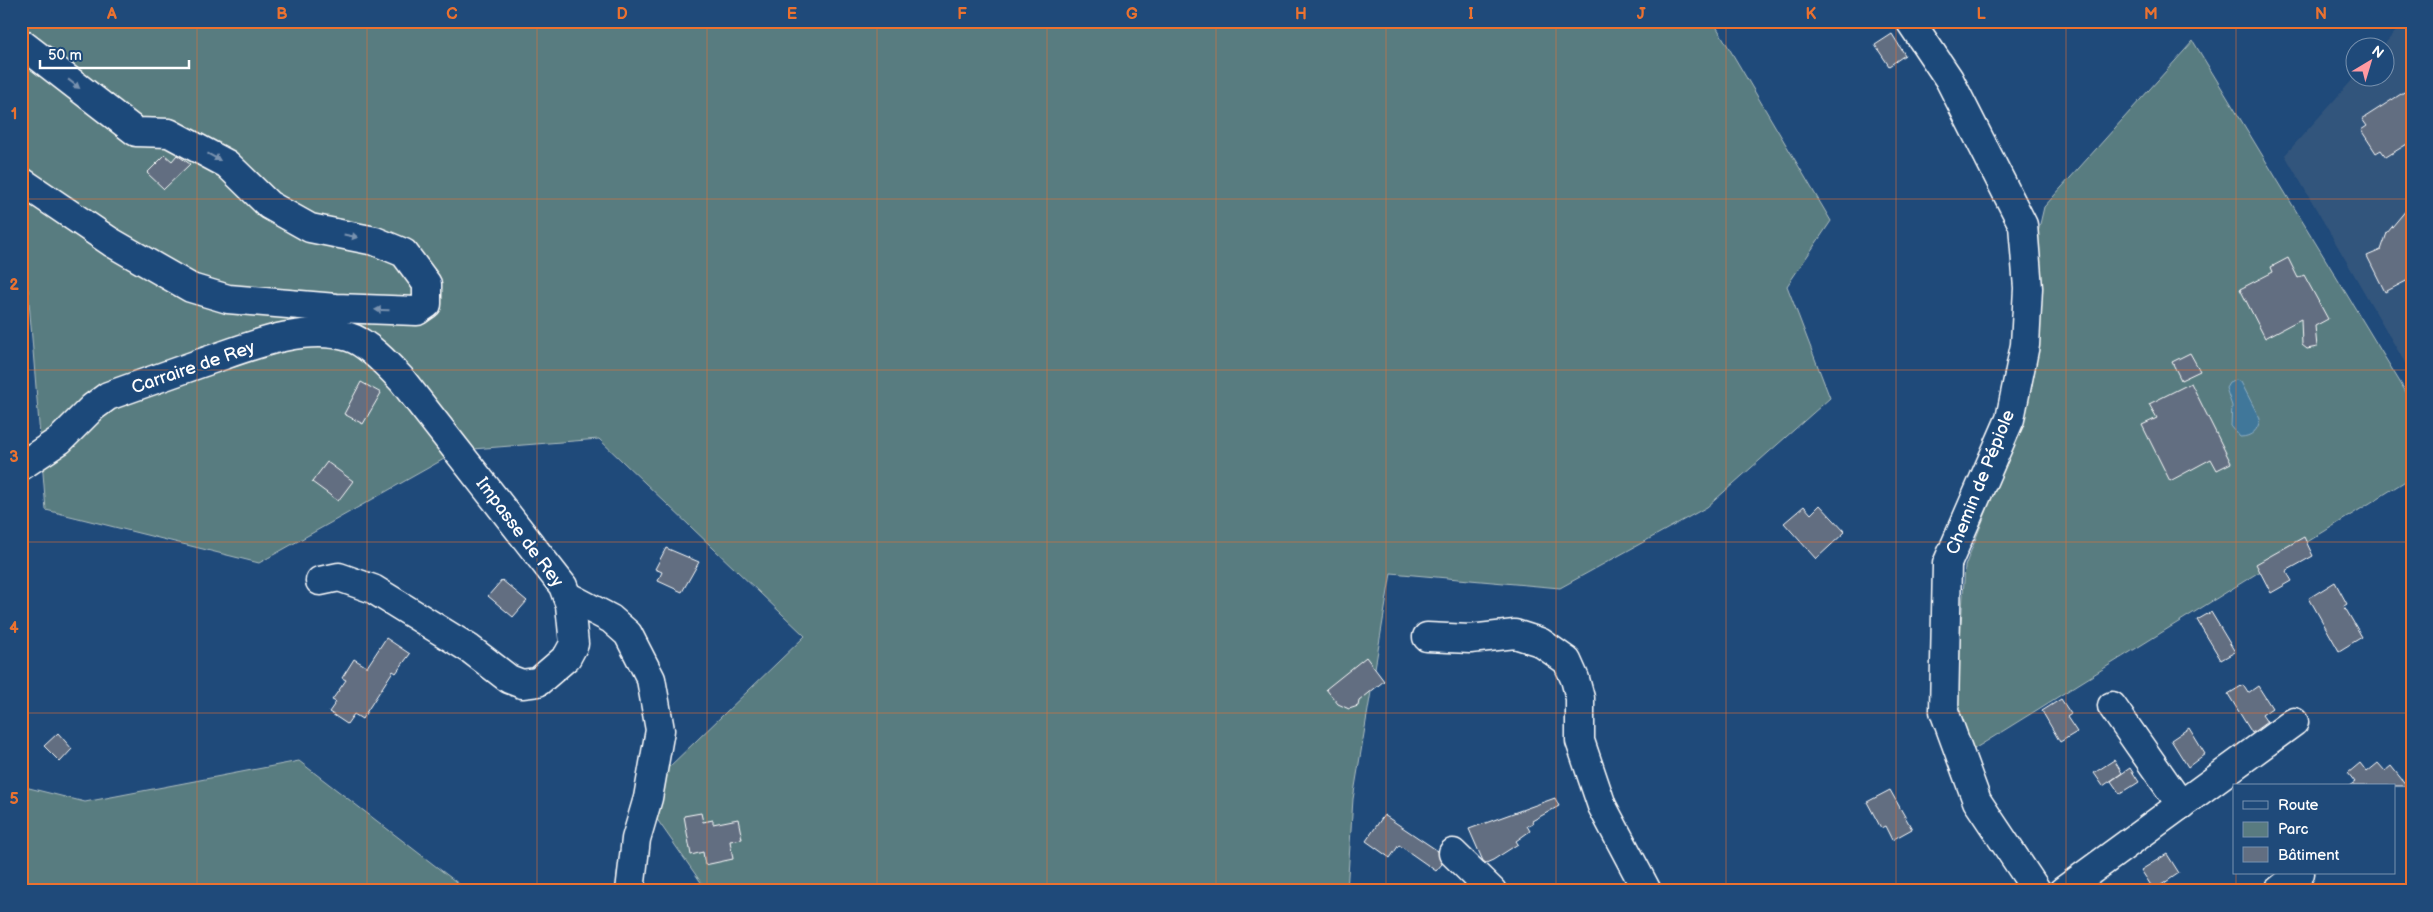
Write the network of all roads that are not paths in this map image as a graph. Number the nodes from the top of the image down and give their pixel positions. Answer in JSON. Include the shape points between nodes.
{"nodes":[{"id":1,"x":1910,"y":21,"type":"edge"},
{"id":2,"x":21,"y":43,"type":"edge"},
{"id":3,"x":21,"y":181,"type":"edge"},
{"id":4,"x":382,"y":360,"type":"joint"},
{"id":5,"x":21,"y":466,"type":"edge"},
{"id":6,"x":320,"y":581,"type":"dead end"},
{"id":7,"x":567,"y":596,"type":"junction"},
{"id":8,"x":1427,"y":637,"type":"dead end"},
{"id":9,"x":2112,"y":706,"type":"dead end"},
{"id":10,"x":2294,"y":722,"type":"dead end"},
{"id":11,"x":2181,"y":804,"type":"junction"},
{"id":12,"x":1454,"y":853,"type":"dead end"},
{"id":13,"x":2299,"y":874,"type":"edge"},
{"id":14,"x":630,"y":891,"type":"edge"},
{"id":15,"x":1492,"y":891,"type":"edge"},
{"id":16,"x":1647,"y":891,"type":"edge"},
{"id":17,"x":2037,"y":891,"type":"edge"},
{"id":18,"x":2063,"y":891,"type":"edge"},
{"id":19,"x":2278,"y":891,"type":"edge"}],
"edges":[{"from":1,"to":17,"type":"street","name":"Chemin de Pépiole","via":[[1949,79],[2023,225],[2028,288],[2025,345],[2010,419],[1947,564],[1944,711],[1977,800]]},
{"from":2,"to":3,"type":"street","one_way":true,"via":[[136,132],[169,133],[226,164],[269,205],[310,228],[375,241],[404,253],[427,284],[427,304],[417,311],[336,308],[228,299],[191,288],[111,242]]},
{"from":4,"to":5,"type":"street","name":"Carraire de Rey","via":[[353,339],[331,334],[303,334],[252,346],[108,396],[60,440]]},
{"from":4,"to":7,"type":"street","name":"Impasse de Rey","via":[[402,380],[563,586]]},
{"from":6,"to":7,"type":"street","name":"Impasse de Rey","via":[[339,577],[373,589],[470,649],[509,679],[522,684],[538,682],[567,657],[574,644]]},
{"from":7,"to":14,"type":"street","via":[[611,619],[628,634],[651,679],[660,730],[648,798],[636,839]]},
{"from":8,"to":16,"type":"street","via":[[1470,639],[1516,634],[1540,642],[1567,660],[1580,698],[1580,741],[1599,798]]},
{"from":9,"to":11,"type":"street"},
{"from":10,"to":11,"type":"street"},
{"from":11,"to":18,"type":"street"},
{"from":12,"to":15,"type":"street"},
{"from":13,"to":19,"type":"street"}]}
